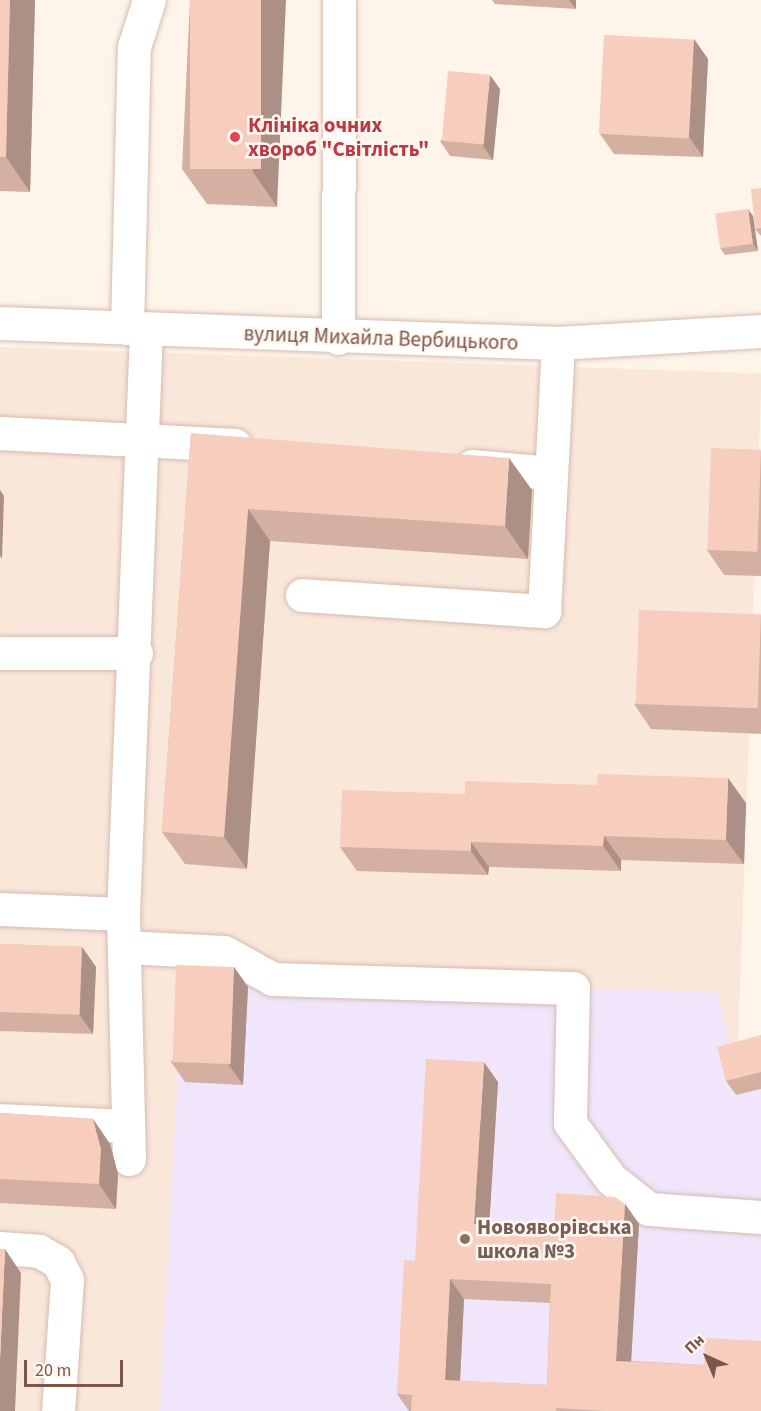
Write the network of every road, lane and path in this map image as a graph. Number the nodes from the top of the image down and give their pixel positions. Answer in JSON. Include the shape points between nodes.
{"nodes":[{"id":1,"x":149,"y":0,"type":"edge"},
{"id":2,"x":339,"y":0,"type":"edge"},
{"id":3,"x":0,"y":323,"type":"edge"},
{"id":4,"x":136,"y":329,"type":"junction"},
{"id":5,"x":761,"y":331,"type":"edge"},
{"id":6,"x":338,"y":339,"type":"junction"},
{"id":7,"x":558,"y":343,"type":"junction"},
{"id":8,"x":0,"y":433,"type":"edge"},
{"id":9,"x":142,"y":437,"type":"junction"},
{"id":10,"x":271,"y":448,"type":"edge"},
{"id":11,"x":446,"y":464,"type":"edge"},
{"id":12,"x":551,"y":473,"type":"junction"},
{"id":13,"x":302,"y":595,"type":"dead end"},
{"id":14,"x":0,"y":653,"type":"edge"},
{"id":15,"x":135,"y":653,"type":"junction"},
{"id":16,"x":0,"y":909,"type":"edge"},
{"id":17,"x":123,"y":914,"type":"junction"},
{"id":18,"x":124,"y":947,"type":"junction"},
{"id":19,"x":0,"y":1120,"type":"edge"},
{"id":20,"x":128,"y":1126,"type":"junction"},
{"id":21,"x":129,"y":1159,"type":"dead end"},
{"id":22,"x":761,"y":1217,"type":"edge"},
{"id":23,"x":0,"y":1248,"type":"edge"},
{"id":24,"x":58,"y":1411,"type":"edge"}],
"edges":[{"from":1,"to":4,"type":"street","via":[[134,47]]},
{"from":2,"to":6,"type":"street"},
{"from":3,"to":4,"type":"street","name":"вулиця Михайла Вербицького"},
{"from":4,"to":6,"type":"street","name":"вулиця Михайла Вербицького"},
{"from":4,"to":9,"type":"street"},
{"from":5,"to":7,"type":"street","name":"вулиця Михайла Вербицького"},
{"from":6,"to":7,"type":"street","name":"вулиця Михайла Вербицького"},
{"from":7,"to":12,"type":"street"},
{"from":8,"to":9,"type":"street"},
{"from":9,"to":10,"type":"street"},
{"from":9,"to":15,"type":"street"},
{"from":11,"to":12,"type":"street"},
{"from":12,"to":13,"type":"street","via":[[544,611]]},
{"from":14,"to":15,"type":"street"},
{"from":15,"to":17,"type":"street"},
{"from":16,"to":17,"type":"street"},
{"from":17,"to":18,"type":"street"},
{"from":18,"to":20,"type":"street"},
{"from":18,"to":22,"type":"street","via":[[224,952],[273,979],[573,988],[570,1123],[611,1179],[649,1209]]},
{"from":19,"to":20,"type":"street"},
{"from":20,"to":21,"type":"street"},
{"from":23,"to":24,"type":"street","via":[[39,1251],[58,1262],[67,1280]]}]}
